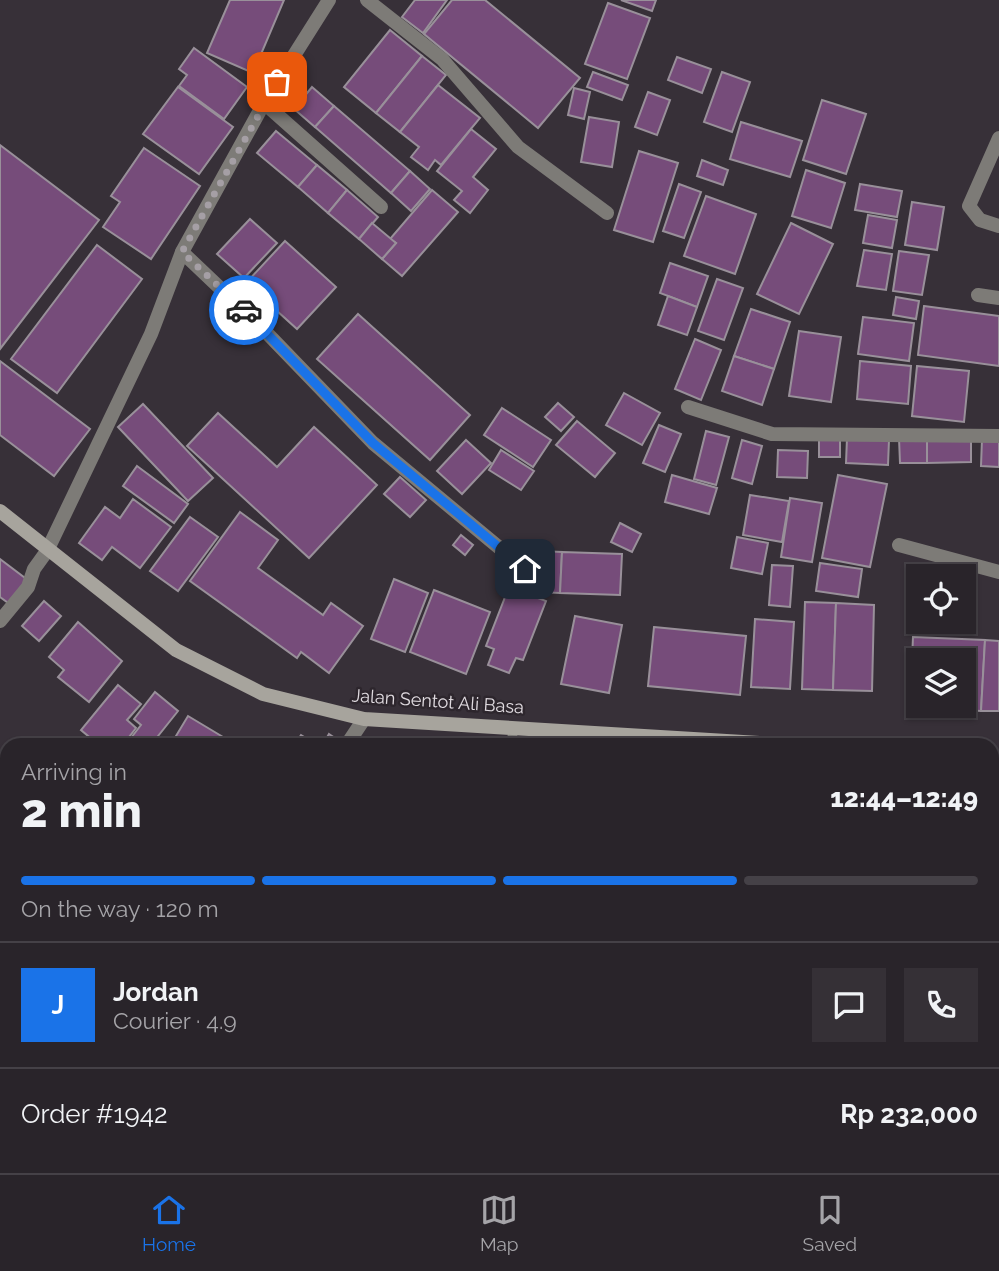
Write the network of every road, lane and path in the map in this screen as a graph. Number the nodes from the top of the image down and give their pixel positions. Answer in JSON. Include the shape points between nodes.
{"nodes":[{"id":1,"x":329,"y":0,"type":"edge"},
{"id":2,"x":367,"y":0,"type":"edge"},
{"id":3,"x":264,"y":103,"type":"junction"},
{"id":4,"x":999,"y":138,"type":"edge"},
{"id":5,"x":381,"y":207,"type":"dead end"},
{"id":6,"x":607,"y":213,"type":"dead end"},
{"id":7,"x":999,"y":226,"type":"edge"},
{"id":8,"x":182,"y":252,"type":"junction"},
{"id":9,"x":978,"y":295,"type":"dead end"},
{"id":10,"x":999,"y":298,"type":"edge"},
{"id":11,"x":688,"y":407,"type":"dead end"},
{"id":12,"x":999,"y":436,"type":"edge"},
{"id":13,"x":0,"y":511,"type":"edge"},
{"id":14,"x":899,"y":545,"type":"dead end"},
{"id":15,"x":47,"y":551,"type":"junction"},
{"id":16,"x":525,"y":569,"type":"dead end"},
{"id":17,"x":999,"y":572,"type":"edge"},
{"id":18,"x":0,"y":621,"type":"edge"},
{"id":19,"x":363,"y":719,"type":"junction"},
{"id":20,"x":516,"y":727,"type":"junction"},
{"id":21,"x":351,"y":738,"type":"edge"},
{"id":22,"x":511,"y":738,"type":"edge"},
{"id":23,"x":620,"y":738,"type":"edge"}],
"edges":[{"from":1,"to":3,"type":"street"},
{"from":2,"to":6,"type":"street","via":[[442,59],[518,147]]},
{"from":3,"to":5,"type":"street"},
{"from":3,"to":8,"type":"street"},
{"from":4,"to":7,"type":"street","via":[[969,206],[980,220]]},
{"from":8,"to":15,"type":"street","via":[[152,334]]},
{"from":8,"to":16,"type":"street","via":[[373,443]]},
{"from":9,"to":10,"type":"street"},
{"from":11,"to":12,"type":"street","via":[[772,435]]},
{"from":13,"to":15,"type":"main road","name":"Jalan Sentot Ali Basa"},
{"from":14,"to":17,"type":"street"},
{"from":15,"to":18,"type":"street","via":[[28,587]]},
{"from":15,"to":19,"type":"main road","name":"Jalan Sentot Ali Basa","via":[[176,650],[263,694]]},
{"from":19,"to":20,"type":"main road","name":"Jalan Sentot Ali Basa"},
{"from":19,"to":21,"type":"street"},
{"from":20,"to":22,"type":"lane"},
{"from":20,"to":23,"type":"main road","name":"Jalan Sentot Ali Basa"}]}
